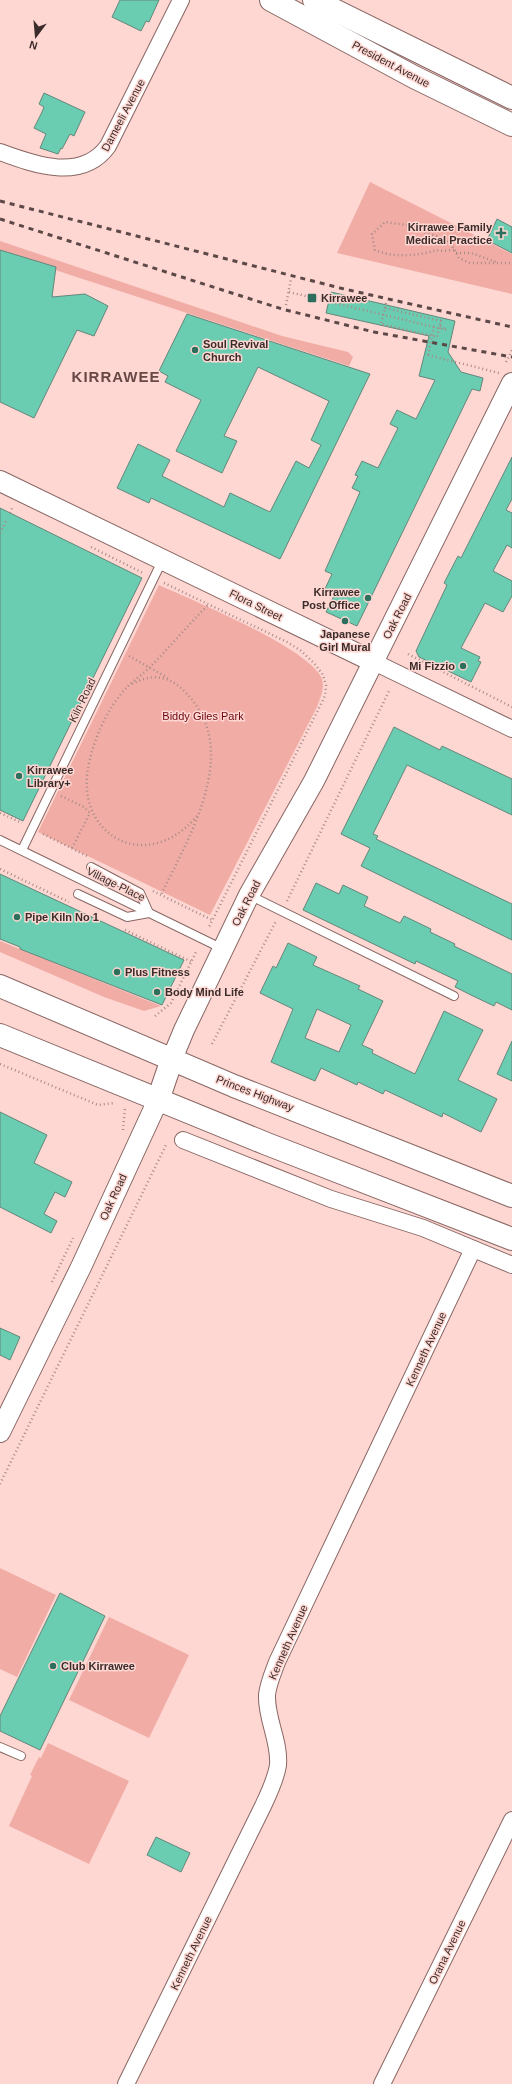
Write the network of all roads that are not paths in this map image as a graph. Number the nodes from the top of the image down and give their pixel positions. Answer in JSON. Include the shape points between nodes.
{"nodes":[{"id":1,"x":181,"y":0,"type":"edge"},
{"id":2,"x":271,"y":0,"type":"edge"},
{"id":3,"x":314,"y":0,"type":"edge"},
{"id":4,"x":512,"y":98,"type":"edge"},
{"id":5,"x":512,"y":125,"type":"edge"},
{"id":6,"x":0,"y":152,"type":"edge"},
{"id":7,"x":507,"y":390,"type":"edge"},
{"id":8,"x":0,"y":481,"type":"edge"},
{"id":9,"x":163,"y":560,"type":"junction"},
{"id":10,"x":374,"y":662,"type":"junction"},
{"id":11,"x":512,"y":729,"type":"edge"},
{"id":12,"x":0,"y":840,"type":"edge"},
{"id":13,"x":22,"y":850,"type":"junction"},
{"id":14,"x":91,"y":867,"type":"dead end"},
{"id":15,"x":78,"y":894,"type":"dead end"},
{"id":16,"x":249,"y":895,"type":"junction"},
{"id":17,"x":149,"y":913,"type":"junction"},
{"id":18,"x":223,"y":949,"type":"junction"},
{"id":19,"x":0,"y":986,"type":"edge"},
{"id":20,"x":454,"y":996,"type":"dead end"},
{"id":21,"x":0,"y":1035,"type":"edge"},
{"id":22,"x":172,"y":1059,"type":"junction"},
{"id":23,"x":158,"y":1100,"type":"junction"},
{"id":24,"x":177,"y":1139,"type":"road end"},
{"id":25,"x":512,"y":1196,"type":"edge"},
{"id":26,"x":512,"y":1238,"type":"edge"},
{"id":27,"x":473,"y":1249,"type":"junction"},
{"id":28,"x":512,"y":1265,"type":"edge"},
{"id":29,"x":5,"y":1408,"type":"edge"},
{"id":30,"x":0,"y":1432,"type":"edge"},
{"id":31,"x":0,"y":1747,"type":"edge"},
{"id":32,"x":20,"y":1756,"type":"dead end"},
{"id":33,"x":512,"y":1820,"type":"edge"},
{"id":34,"x":126,"y":2084,"type":"edge"},
{"id":35,"x":382,"y":2084,"type":"edge"}],
"edges":[{"from":1,"to":6,"type":"street","name":"Dameeli Avenue","via":[[108,146],[100,157],[92,162],[62,168],[33,164]]},
{"from":2,"to":5,"type":"main road","name":"President Avenue","via":[[414,78]]},
{"from":3,"to":4,"type":"main road","name":"President Avenue"},
{"from":7,"to":10,"type":"street","name":"Oak Road"},
{"from":8,"to":9,"type":"street","name":"Flora Street"},
{"from":9,"to":10,"type":"street","name":"Flora Street"},
{"from":9,"to":13,"type":"lane","name":"Kiln Road"},
{"from":10,"to":11,"type":"street","name":"Flora Street"},
{"from":10,"to":16,"type":"street","name":"Oak Road","via":[[314,781]]},
{"from":12,"to":13,"type":"lane","name":"Village Place"},
{"from":13,"to":17,"type":"lane","name":"Village Place"},
{"from":14,"to":17,"type":"lane","via":[[140,893]]},
{"from":15,"to":17,"type":"lane","via":[[127,917]]},
{"from":16,"to":18,"type":"street","name":"Oak Road"},
{"from":16,"to":20,"type":"lane"},
{"from":17,"to":18,"type":"lane","name":"Village Place"},
{"from":18,"to":22,"type":"street","name":"Oak Road"},
{"from":19,"to":22,"type":"main road","name":"Princes Highway"},
{"from":21,"to":23,"type":"main road"},
{"from":22,"to":23,"type":"main road","name":"Oak Road"},
{"from":22,"to":25,"type":"main road","name":"Princes Highway"},
{"from":23,"to":26,"type":"main road"},
{"from":23,"to":29,"type":"street","name":"Oak Road","via":[[81,1267]]},
{"from":24,"to":27,"type":"street","via":[[332,1199],[423,1228]]},
{"from":27,"to":28,"type":"street"},
{"from":27,"to":34,"type":"street","name":"Kenneth Avenue","via":[[271,1676],[267,1695],[268,1711],[278,1747],[275,1778]]},
{"from":29,"to":30,"type":"street","name":"Oak Road"},
{"from":31,"to":32,"type":"lane"},
{"from":33,"to":35,"type":"street","name":"Orana Avenue"}]}
